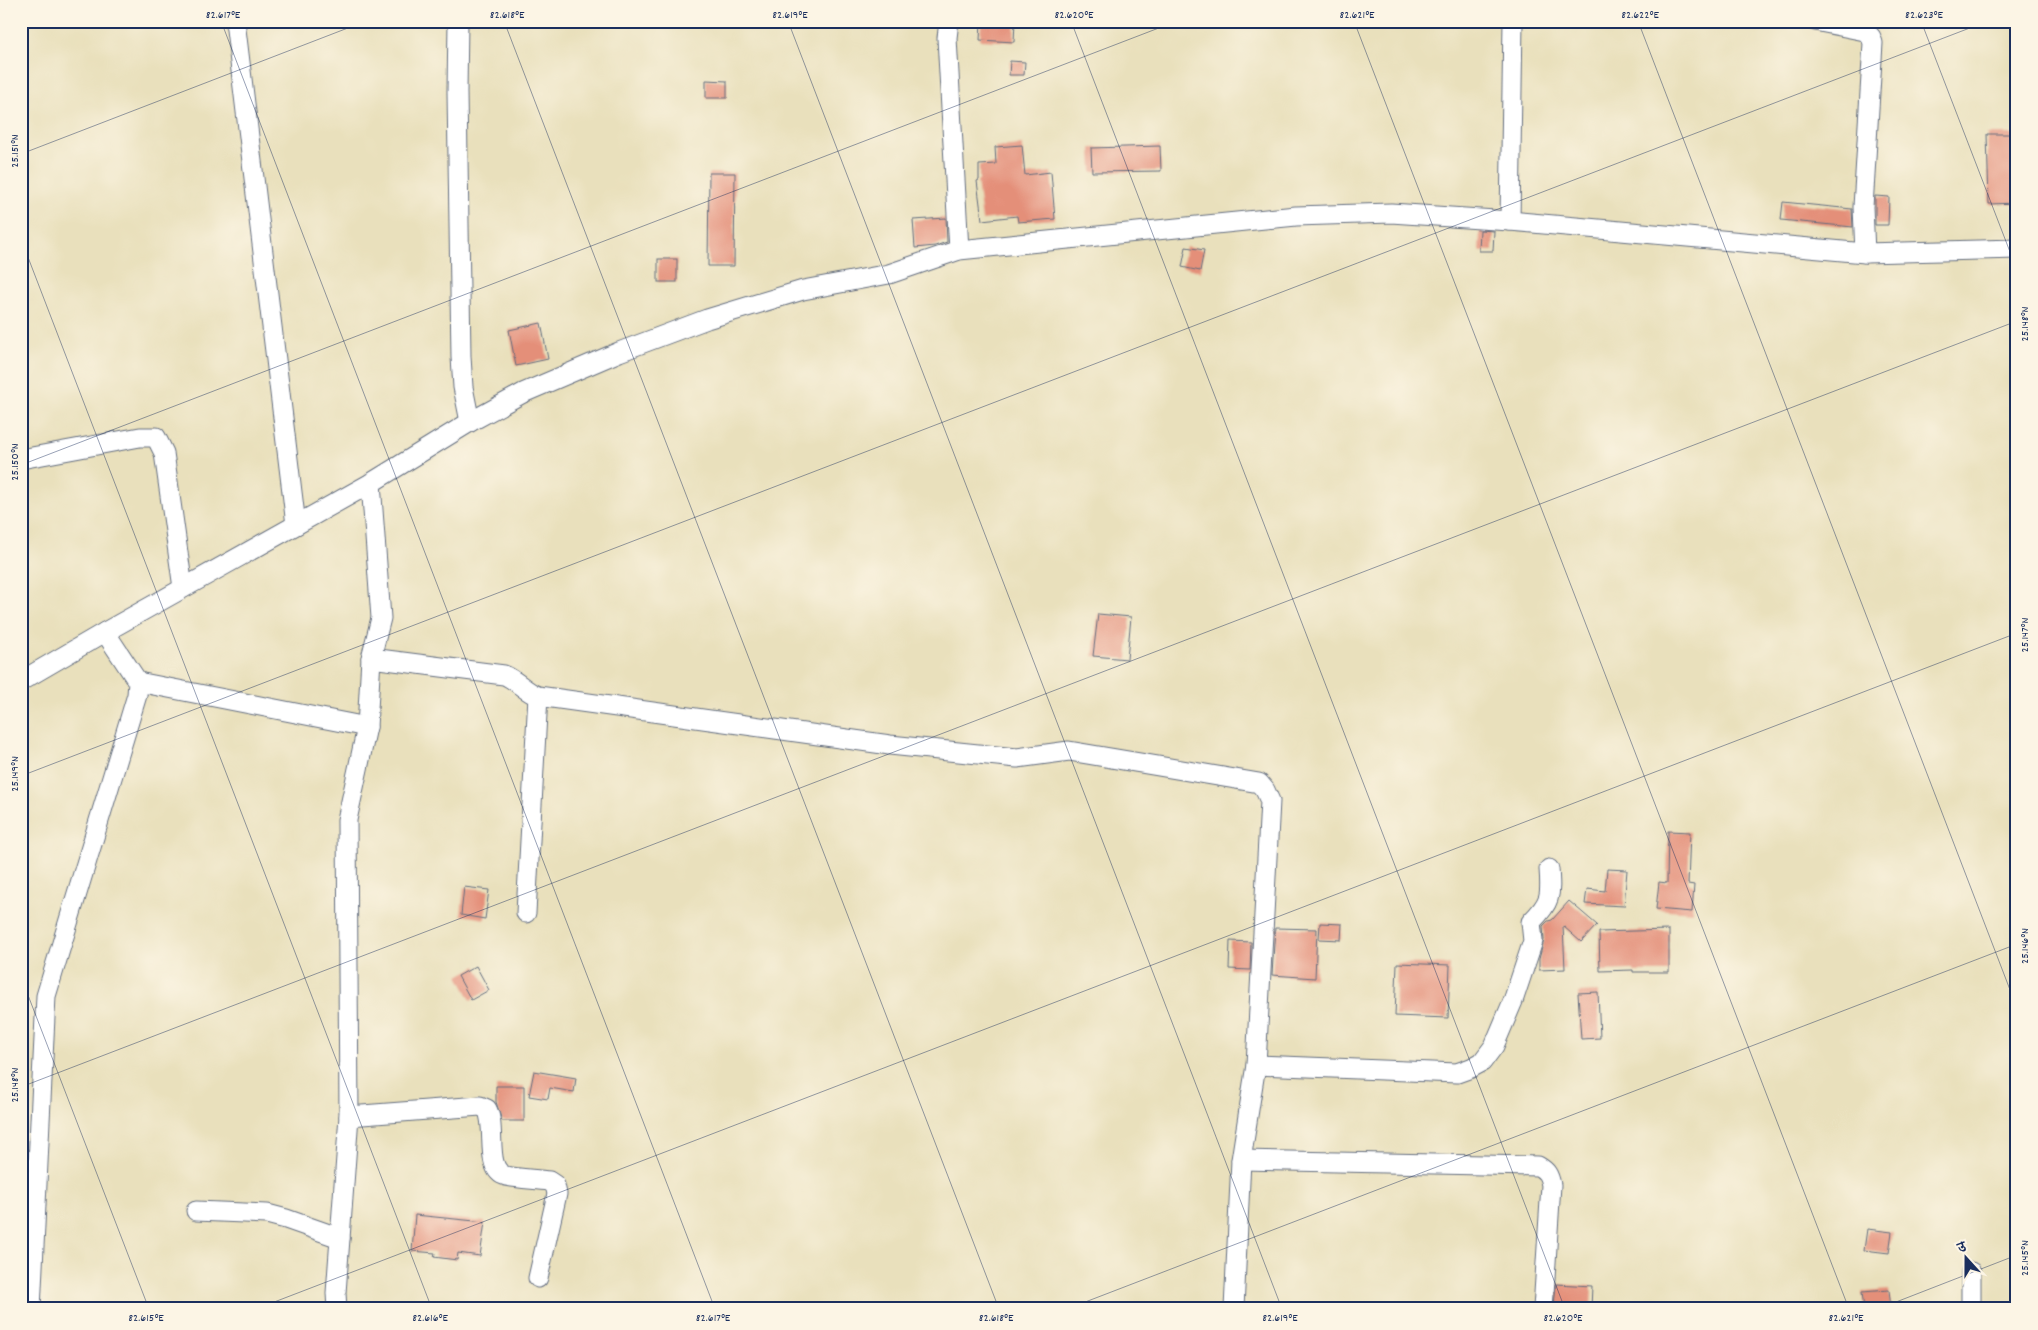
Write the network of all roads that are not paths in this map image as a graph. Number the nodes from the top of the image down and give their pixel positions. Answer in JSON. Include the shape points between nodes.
{"nodes":[{"id":1,"x":235,"y":21,"type":"edge"},
{"id":2,"x":458,"y":21,"type":"edge"},
{"id":3,"x":949,"y":21,"type":"edge"},
{"id":4,"x":1513,"y":21,"type":"edge"},
{"id":5,"x":1815,"y":21,"type":"edge"},
{"id":6,"x":1510,"y":222,"type":"junction"},
{"id":7,"x":2017,"y":249,"type":"edge"},
{"id":8,"x":959,"y":250,"type":"junction"},
{"id":9,"x":1865,"y":253,"type":"junction"},
{"id":10,"x":470,"y":422,"type":"junction"},
{"id":11,"x":21,"y":459,"type":"edge"},
{"id":12,"x":371,"y":483,"type":"junction"},
{"id":13,"x":296,"y":525,"type":"junction"},
{"id":14,"x":183,"y":588,"type":"junction"},
{"id":15,"x":105,"y":632,"type":"junction"},
{"id":16,"x":371,"y":658,"type":"junction"},
{"id":17,"x":21,"y":681,"type":"edge"},
{"id":18,"x":138,"y":682,"type":"junction"},
{"id":19,"x":538,"y":696,"type":"junction"},
{"id":20,"x":367,"y":727,"type":"junction"},
{"id":21,"x":1549,"y":869,"type":"dead end"},
{"id":22,"x":526,"y":913,"type":"dead end"},
{"id":23,"x":1256,"y":1065,"type":"junction"},
{"id":24,"x":349,"y":1116,"type":"junction"},
{"id":25,"x":1241,"y":1160,"type":"junction"},
{"id":26,"x":196,"y":1211,"type":"dead end"},
{"id":27,"x":340,"y":1238,"type":"junction"},
{"id":28,"x":1971,"y":1272,"type":"dead end"},
{"id":29,"x":538,"y":1278,"type":"dead end"},
{"id":30,"x":32,"y":1309,"type":"edge"},
{"id":31,"x":337,"y":1309,"type":"edge"},
{"id":32,"x":1234,"y":1309,"type":"edge"},
{"id":33,"x":1543,"y":1309,"type":"edge"},
{"id":34,"x":1971,"y":1309,"type":"edge"}],
"edges":[{"from":1,"to":13,"type":"street"},
{"from":2,"to":10,"type":"street","via":[[461,357]]},
{"from":3,"to":8,"type":"street","via":[[947,38]]},
{"from":4,"to":6,"type":"street"},
{"from":5,"to":9,"type":"street","via":[[1864,31],[1873,43],[1863,207]]},
{"from":6,"to":8,"type":"street","via":[[1391,213],[1296,216]]},
{"from":6,"to":9,"type":"street"},
{"from":7,"to":9,"type":"street"},
{"from":8,"to":10,"type":"street","via":[[889,274],[803,290],[707,319],[523,393]]},
{"from":10,"to":12,"type":"street"},
{"from":11,"to":14,"type":"street","via":[[140,437],[156,438],[164,453]]},
{"from":12,"to":13,"type":"street"},
{"from":12,"to":16,"type":"street","via":[[381,618]]},
{"from":13,"to":14,"type":"street"},
{"from":14,"to":15,"type":"street"},
{"from":15,"to":17,"type":"street"},
{"from":15,"to":18,"type":"street"},
{"from":16,"to":19,"type":"street","via":[[504,675],[514,678],[531,694]]},
{"from":16,"to":20,"type":"street"},
{"from":18,"to":20,"type":"street"},
{"from":18,"to":30,"type":"street","via":[[137,696],[46,996]]},
{"from":19,"to":22,"type":"street"},
{"from":19,"to":23,"type":"street","via":[[890,745],[1017,758],[1069,751],[1259,783],[1270,801]]},
{"from":20,"to":24,"type":"street","via":[[347,820]]},
{"from":21,"to":23,"type":"street","via":[[1550,896],[1531,922],[1533,941],[1514,1001],[1494,1046],[1482,1062],[1457,1073]]},
{"from":23,"to":25,"type":"street"},
{"from":24,"to":27,"type":"street"},
{"from":24,"to":29,"type":"street","via":[[480,1106],[487,1109],[492,1117],[493,1164],[498,1172],[504,1176],[549,1181],[556,1185],[557,1194]]},
{"from":25,"to":32,"type":"street"},
{"from":25,"to":33,"type":"street","via":[[1538,1166],[1546,1170],[1550,1185]]},
{"from":26,"to":27,"type":"street","via":[[266,1214]]},
{"from":27,"to":31,"type":"street"},
{"from":28,"to":34,"type":"street"}]}
